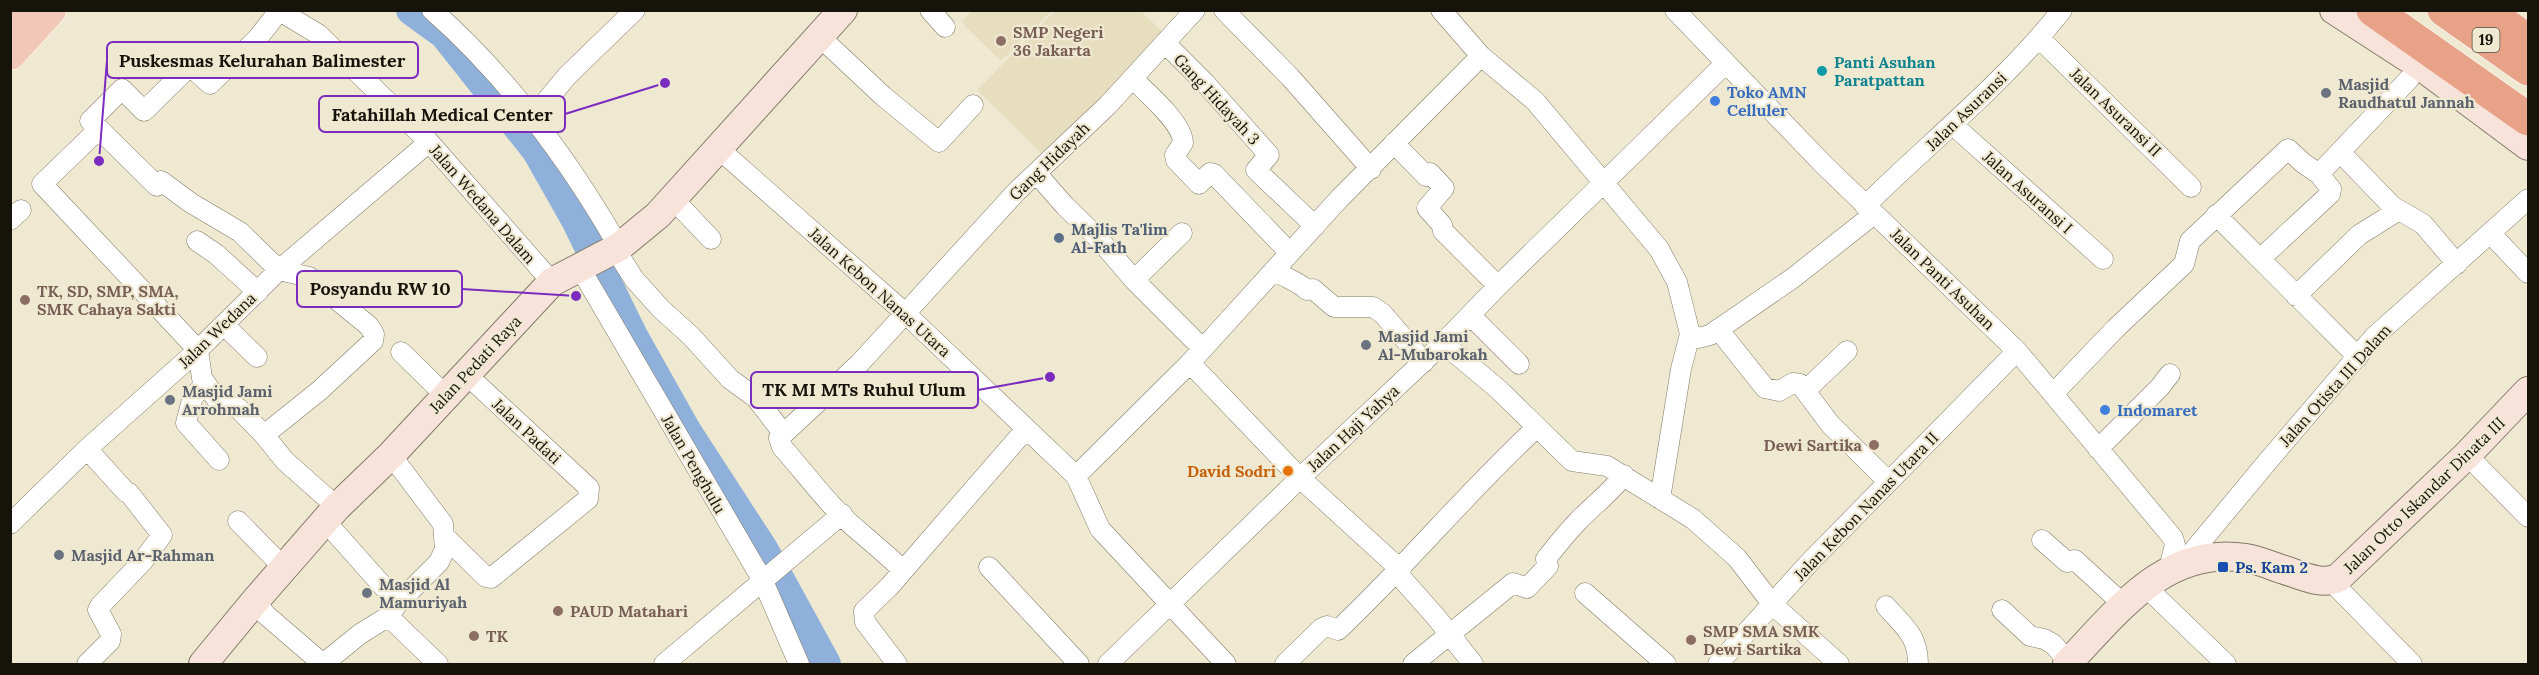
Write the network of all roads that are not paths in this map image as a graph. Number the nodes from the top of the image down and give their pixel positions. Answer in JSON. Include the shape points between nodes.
{"nodes":[{"id":1,"x":50,"y":10,"type":"edge"},
{"id":2,"x":635,"y":10,"type":"edge"},
{"id":3,"x":843,"y":10,"type":"edge"},
{"id":4,"x":930,"y":10,"type":"edge"},
{"id":5,"x":1195,"y":10,"type":"edge"},
{"id":6,"x":1224,"y":10,"type":"edge"},
{"id":7,"x":1441,"y":10,"type":"edge"},
{"id":8,"x":1676,"y":10,"type":"edge"},
{"id":9,"x":2062,"y":10,"type":"edge"},
{"id":10,"x":2334,"y":10,"type":"edge"},
{"id":11,"x":2373,"y":10,"type":"edge"},
{"id":12,"x":2444,"y":10,"type":"edge"},
{"id":13,"x":2483,"y":10,"type":"edge"},
{"id":14,"x":2503,"y":10,"type":"edge"},
{"id":15,"x":278,"y":11,"type":"edge"},
{"id":16,"x":440,"y":13,"type":"edge"},
{"id":17,"x":945,"y":27,"type":"dead end"},
{"id":18,"x":2529,"y":28,"type":"edge"},
{"id":19,"x":819,"y":36,"type":"junction"},
{"id":20,"x":2040,"y":39,"type":"junction"},
{"id":21,"x":2529,"y":41,"type":"edge"},
{"id":22,"x":1166,"y":44,"type":"junction"},
{"id":23,"x":10,"y":54,"type":"edge"},
{"id":24,"x":1481,"y":56,"type":"junction"},
{"id":25,"x":2529,"y":58,"type":"edge"},
{"id":26,"x":1725,"y":64,"type":"junction"},
{"id":27,"x":2529,"y":69,"type":"edge"},
{"id":28,"x":1133,"y":79,"type":"junction"},
{"id":29,"x":2409,"y":79,"type":"dead end"},
{"id":30,"x":973,"y":105,"type":"dead end"},
{"id":31,"x":533,"y":117,"type":"junction"},
{"id":32,"x":2529,"y":119,"type":"edge"},
{"id":33,"x":1953,"y":125,"type":"junction"},
{"id":34,"x":99,"y":129,"type":"junction"},
{"id":35,"x":429,"y":142,"type":"junction"},
{"id":36,"x":1394,"y":143,"type":"junction"},
{"id":37,"x":2529,"y":146,"type":"edge"},
{"id":38,"x":719,"y":149,"type":"junction"},
{"id":39,"x":2340,"y":152,"type":"junction"},
{"id":40,"x":1371,"y":168,"type":"junction"},
{"id":41,"x":1037,"y":174,"type":"junction"},
{"id":42,"x":2319,"y":174,"type":"junction"},
{"id":43,"x":1603,"y":183,"type":"junction"},
{"id":44,"x":2191,"y":187,"type":"dead end"},
{"id":45,"x":673,"y":199,"type":"junction"},
{"id":46,"x":2529,"y":199,"type":"edge"},
{"id":47,"x":1870,"y":210,"type":"junction"},
{"id":48,"x":2400,"y":210,"type":"junction"},
{"id":49,"x":2216,"y":215,"type":"junction"},
{"id":50,"x":1315,"y":226,"type":"junction"},
{"id":51,"x":1182,"y":233,"type":"dead end"},
{"id":52,"x":2490,"y":233,"type":"junction"},
{"id":53,"x":711,"y":239,"type":"dead end"},
{"id":54,"x":197,"y":241,"type":"dead end"},
{"id":55,"x":614,"y":249,"type":"junction"},
{"id":56,"x":1290,"y":253,"type":"junction"},
{"id":57,"x":2103,"y":259,"type":"dead end"},
{"id":58,"x":2260,"y":259,"type":"junction"},
{"id":59,"x":2457,"y":264,"type":"junction"},
{"id":60,"x":580,"y":268,"type":"junction"},
{"id":61,"x":279,"y":270,"type":"junction"},
{"id":62,"x":1274,"y":270,"type":"junction"},
{"id":63,"x":1128,"y":273,"type":"junction"},
{"id":64,"x":2529,"y":273,"type":"edge"},
{"id":65,"x":552,"y":282,"type":"junction"},
{"id":66,"x":1498,"y":286,"type":"junction"},
{"id":67,"x":258,"y":292,"type":"junction"},
{"id":68,"x":2296,"y":296,"type":"junction"},
{"id":69,"x":905,"y":313,"type":"junction"},
{"id":70,"x":1471,"y":316,"type":"junction"},
{"id":71,"x":224,"y":324,"type":"junction"},
{"id":72,"x":1718,"y":329,"type":"junction"},
{"id":73,"x":1690,"y":333,"type":"junction"},
{"id":74,"x":1443,"y":343,"type":"junction"},
{"id":75,"x":198,"y":351,"type":"junction"},
{"id":76,"x":1848,"y":351,"type":"dead end"},
{"id":77,"x":2017,"y":351,"type":"junction"},
{"id":78,"x":401,"y":352,"type":"dead end"},
{"id":79,"x":1196,"y":355,"type":"junction"},
{"id":80,"x":257,"y":357,"type":"dead end"},
{"id":81,"x":2358,"y":357,"type":"junction"},
{"id":82,"x":1424,"y":362,"type":"junction"},
{"id":83,"x":1519,"y":364,"type":"dead end"},
{"id":84,"x":466,"y":374,"type":"junction"},
{"id":85,"x":2170,"y":374,"type":"dead end"},
{"id":86,"x":206,"y":385,"type":"junction"},
{"id":87,"x":1806,"y":390,"type":"junction"},
{"id":88,"x":2529,"y":391,"type":"edge"},
{"id":89,"x":2053,"y":394,"type":"junction"},
{"id":90,"x":446,"y":396,"type":"junction"},
{"id":91,"x":1536,"y":428,"type":"junction"},
{"id":92,"x":1026,"y":429,"type":"junction"},
{"id":93,"x":783,"y":433,"type":"junction"},
{"id":94,"x":264,"y":435,"type":"junction"},
{"id":95,"x":87,"y":449,"type":"junction"},
{"id":96,"x":2098,"y":449,"type":"junction"},
{"id":97,"x":391,"y":455,"type":"junction"},
{"id":98,"x":2467,"y":455,"type":"junction"},
{"id":99,"x":219,"y":459,"type":"dead end"},
{"id":100,"x":1624,"y":475,"type":"junction"},
{"id":101,"x":1076,"y":476,"type":"junction"},
{"id":102,"x":1300,"y":478,"type":"junction"},
{"id":103,"x":1888,"y":481,"type":"junction"},
{"id":104,"x":1660,"y":499,"type":"junction"},
{"id":105,"x":331,"y":514,"type":"junction"},
{"id":106,"x":842,"y":514,"type":"junction"},
{"id":107,"x":2529,"y":517,"type":"edge"},
{"id":108,"x":238,"y":521,"type":"dead end"},
{"id":109,"x":10,"y":524,"type":"edge"},
{"id":110,"x":446,"y":538,"type":"junction"},
{"id":111,"x":2042,"y":540,"type":"dead end"},
{"id":112,"x":2177,"y":566,"type":"junction"},
{"id":113,"x":989,"y":567,"type":"dead end"},
{"id":114,"x":284,"y":568,"type":"junction"},
{"id":115,"x":903,"y":570,"type":"junction"},
{"id":116,"x":1399,"y":572,"type":"junction"},
{"id":117,"x":771,"y":574,"type":"junction"},
{"id":118,"x":2331,"y":581,"type":"junction"},
{"id":119,"x":2146,"y":587,"type":"junction"},
{"id":120,"x":1585,"y":593,"type":"dead end"},
{"id":121,"x":255,"y":601,"type":"junction"},
{"id":122,"x":1773,"y":604,"type":"junction"},
{"id":123,"x":2124,"y":605,"type":"junction"},
{"id":124,"x":1171,"y":606,"type":"junction"},
{"id":125,"x":1886,"y":606,"type":"dead end"},
{"id":126,"x":394,"y":609,"type":"junction"},
{"id":127,"x":2002,"y":610,"type":"dead end"},
{"id":128,"x":1450,"y":634,"type":"junction"},
{"id":129,"x":2068,"y":663,"type":"edge"},
{"id":130,"x":87,"y":664,"type":"edge"},
{"id":131,"x":202,"y":664,"type":"edge"},
{"id":132,"x":438,"y":664,"type":"edge"},
{"id":133,"x":664,"y":664,"type":"edge"},
{"id":134,"x":799,"y":664,"type":"edge"},
{"id":135,"x":897,"y":664,"type":"edge"},
{"id":136,"x":1079,"y":664,"type":"edge"},
{"id":137,"x":1108,"y":664,"type":"edge"},
{"id":138,"x":1226,"y":664,"type":"edge"},
{"id":139,"x":1285,"y":664,"type":"edge"},
{"id":140,"x":1413,"y":664,"type":"edge"},
{"id":141,"x":1473,"y":664,"type":"edge"},
{"id":142,"x":1666,"y":664,"type":"edge"},
{"id":143,"x":1718,"y":664,"type":"edge"},
{"id":144,"x":1839,"y":664,"type":"edge"},
{"id":145,"x":1918,"y":664,"type":"edge"},
{"id":146,"x":2226,"y":664,"type":"edge"},
{"id":147,"x":2412,"y":664,"type":"edge"}],
"edges":[{"from":1,"to":23,"type":"main road"},
{"from":2,"to":31,"type":"street","via":[[567,76]]},
{"from":3,"to":19,"type":"street","name":"Jalan Pedati Raya"},
{"from":4,"to":17,"type":"street"},
{"from":5,"to":22,"type":"street","name":"Gang Hidayah"},
{"from":6,"to":40,"type":"street"},
{"from":7,"to":24,"type":"street"},
{"from":8,"to":26,"type":"street","name":"Jalan Panti Asuhan"},
{"from":9,"to":20,"type":"street","name":"Jalan Asuransi"},
{"from":10,"to":37,"type":"street","via":[[2422,67]]},
{"from":11,"to":32,"type":"highway"},
{"from":12,"to":27,"type":"highway","number":"19"},
{"from":13,"to":21,"type":"highway"},
{"from":13,"to":25,"type":"street"},
{"from":14,"to":18,"type":"highway"},
{"from":15,"to":34,"type":"street","via":[[257,39],[210,84],[190,66],[144,111],[122,89],[90,121]]},
{"from":15,"to":35,"type":"street","name":"Jalan Wedana Dalam","via":[[318,34]]},
{"from":16,"to":31,"type":"street"},
{"from":19,"to":30,"type":"street","via":[[939,142]]},
{"from":19,"to":38,"type":"street","name":"Jalan Pedati Raya"},
{"from":20,"to":33,"type":"street","name":"Jalan Asuransi"},
{"from":20,"to":44,"type":"street","name":"Jalan Asuransi II"},
{"from":22,"to":28,"type":"street","name":"Gang Hidayah"},
{"from":22,"to":50,"type":"street","name":"Gang Hidayah 3","via":[[1269,154],[1256,170]]},
{"from":24,"to":36,"type":"street"},
{"from":24,"to":43,"type":"street","via":[[1535,101]]},
{"from":26,"to":43,"type":"street","name":"Jalan Haji Yahya"},
{"from":26,"to":47,"type":"street","name":"Jalan Panti Asuhan"},
{"from":28,"to":41,"type":"street","name":"Gang Hidayah"},
{"from":28,"to":56,"type":"street","via":[[1182,135],[1183,143],[1174,158],[1198,183],[1214,174]]},
{"from":29,"to":39,"type":"street"},
{"from":31,"to":55,"type":"street","via":[[579,182]]},
{"from":33,"to":47,"type":"street","name":"Jalan Asuransi"},
{"from":33,"to":57,"type":"street","name":"Jalan Asuransi I"},
{"from":34,"to":61,"type":"street","via":[[157,186],[161,181],[240,232]]},
{"from":34,"to":75,"type":"street","via":[[42,184]]},
{"from":35,"to":61,"type":"street","name":"Jalan Wedana"},
{"from":35,"to":65,"type":"street","name":"Jalan Wedana Dalam"},
{"from":36,"to":40,"type":"street"},
{"from":36,"to":66,"type":"street","via":[[1426,176],[1430,173],[1444,188],[1427,208],[1443,231]]},
{"from":38,"to":45,"type":"street","name":"Jalan Pedati Raya"},
{"from":38,"to":69,"type":"street","name":"Jalan Kebon Nanas Utara"},
{"from":39,"to":42,"type":"street"},
{"from":39,"to":48,"type":"street"},
{"from":40,"to":50,"type":"street"},
{"from":41,"to":63,"type":"street"},
{"from":41,"to":69,"type":"street","name":"Gang Hidayah"},
{"from":42,"to":49,"type":"street","via":[[2288,149]]},
{"from":42,"to":58,"type":"street","via":[[2331,189],[2330,194]]},
{"from":43,"to":66,"type":"street","name":"Jalan Haji Yahya"},
{"from":43,"to":73,"type":"street","via":[[1659,249],[1677,282]]},
{"from":45,"to":53,"type":"street"},
{"from":45,"to":55,"type":"street","name":"Jalan Pedati Raya"},
{"from":46,"to":52,"type":"street","name":"Jalan Otista III Dalam"},
{"from":47,"to":72,"type":"street","name":"Jalan Asuransi","via":[[1793,278]]},
{"from":47,"to":77,"type":"street","name":"Jalan Panti Asuhan"},
{"from":48,"to":59,"type":"street","via":[[2423,224]]},
{"from":48,"to":68,"type":"street","via":[[2359,235]]},
{"from":49,"to":58,"type":"street"},
{"from":49,"to":89,"type":"street","via":[[2190,241],[2184,264]]},
{"from":50,"to":56,"type":"street"},
{"from":51,"to":63,"type":"street"},
{"from":52,"to":59,"type":"street","name":"Jalan Otista III Dalam"},
{"from":52,"to":64,"type":"street"},
{"from":54,"to":67,"type":"street"},
{"from":55,"to":60,"type":"street","name":"Jalan Pedati Raya"},
{"from":55,"to":93,"type":"street","via":[[661,309],[730,379],[756,398]]},
{"from":56,"to":62,"type":"street"},
{"from":58,"to":68,"type":"street"},
{"from":59,"to":81,"type":"street","name":"Jalan Otista III Dalam","via":[[2374,337]]},
{"from":60,"to":65,"type":"street","name":"Jalan Pedati Raya"},
{"from":60,"to":117,"type":"street","name":"Jalan Penghulu"},
{"from":61,"to":67,"type":"street","name":"Jalan Wedana"},
{"from":61,"to":94,"type":"street","via":[[309,277],[374,334],[373,340],[340,372]]},
{"from":62,"to":79,"type":"street"},
{"from":62,"to":82,"type":"street","via":[[1307,290],[1313,289],[1334,307],[1373,307]]},
{"from":63,"to":79,"type":"street"},
{"from":65,"to":84,"type":"street","name":"Jalan Pedati Raya"},
{"from":66,"to":70,"type":"street","name":"Jalan Haji Yahya"},
{"from":67,"to":71,"type":"street","name":"Jalan Wedana"},
{"from":68,"to":81,"type":"street"},
{"from":69,"to":92,"type":"street","name":"Jalan Kebon Nanas Utara"},
{"from":69,"to":93,"type":"street","name":"Gang Hidayah","via":[[860,363]]},
{"from":70,"to":74,"type":"street","name":"Jalan Haji Yahya"},
{"from":70,"to":83,"type":"street"},
{"from":71,"to":75,"type":"street","name":"Jalan Wedana"},
{"from":71,"to":80,"type":"street"},
{"from":72,"to":73,"type":"street","via":[[1701,338]]},
{"from":72,"to":87,"type":"street","via":[[1765,388],[1779,391],[1796,383]]},
{"from":73,"to":104,"type":"street"},
{"from":74,"to":82,"type":"street","name":"Jalan Haji Yahya"},
{"from":74,"to":91,"type":"street"},
{"from":75,"to":86,"type":"street"},
{"from":75,"to":95,"type":"street","name":"Jalan Wedana"},
{"from":76,"to":87,"type":"street"},
{"from":77,"to":89,"type":"street","name":"Jalan Panti Asuhan"},
{"from":77,"to":103,"type":"street","name":"Jalan Kebon Nanas Utara II"},
{"from":78,"to":90,"type":"street"},
{"from":79,"to":101,"type":"street"},
{"from":79,"to":102,"type":"street"},
{"from":81,"to":112,"type":"street","name":"Jalan Otista III Dalam"},
{"from":82,"to":102,"type":"street","name":"Jalan Haji Yahya"},
{"from":84,"to":90,"type":"street","name":"Jalan Pedati Raya"},
{"from":84,"to":110,"type":"street","name":"Jalan Padati","via":[[589,488],[588,499],[491,578]]},
{"from":85,"to":96,"type":"street"},
{"from":86,"to":94,"type":"street","via":[[220,404],[238,408]]},
{"from":86,"to":99,"type":"street","via":[[193,396],[186,423]]},
{"from":87,"to":103,"type":"street","via":[[1830,424]]},
{"from":88,"to":98,"type":"street","name":"Jalan Otto Iskandar Dinata III"},
{"from":89,"to":96,"type":"street","name":"Jalan Panti Asuhan"},
{"from":90,"to":97,"type":"street","name":"Jalan Pedati Raya"},
{"from":91,"to":100,"type":"street","via":[[1572,461],[1607,466]]},
{"from":91,"to":116,"type":"street"},
{"from":92,"to":101,"type":"street","name":"Jalan Kebon Nanas Utara"},
{"from":92,"to":115,"type":"street"},
{"from":93,"to":106,"type":"street","via":[[779,444]]},
{"from":94,"to":105,"type":"street"},
{"from":95,"to":109,"type":"street","name":"Jalan Wedana"},
{"from":95,"to":130,"type":"street","via":[[162,535],[100,606],[98,610],[111,634],[110,641]]},
{"from":96,"to":112,"type":"street","name":"Jalan Panti Asuhan","via":[[2172,537]]},
{"from":97,"to":105,"type":"street","name":"Jalan Pedati Raya"},
{"from":97,"to":110,"type":"street","via":[[443,524]]},
{"from":98,"to":107,"type":"street"},
{"from":98,"to":118,"type":"street","name":"Jalan Otto Iskandar Dinata III","via":[[2345,573]]},
{"from":100,"to":104,"type":"street"},
{"from":100,"to":128,"type":"street","via":[[1562,540],[1546,559],[1548,566],[1527,588],[1514,583]]},
{"from":101,"to":124,"type":"street","name":"Jalan Kebon Nanas Utara","via":[[1100,528]]},
{"from":102,"to":116,"type":"street"},
{"from":102,"to":124,"type":"street","name":"Jalan Haji Yahya"},
{"from":103,"to":122,"type":"street","name":"Jalan Kebon Nanas Utara II"},
{"from":104,"to":122,"type":"street","via":[[1716,538]]},
{"from":105,"to":114,"type":"street","name":"Jalan Pedati Raya"},
{"from":105,"to":126,"type":"street"},
{"from":106,"to":115,"type":"street"},
{"from":106,"to":117,"type":"street"},
{"from":108,"to":114,"type":"street"},
{"from":110,"to":126,"type":"street","via":[[439,562]]},
{"from":111,"to":123,"type":"street","via":[[2067,561],[2075,560]]},
{"from":112,"to":118,"type":"street","name":"Jalan Otto Iskandar Dinata III","via":[[2216,557],[2248,558]]},
{"from":112,"to":119,"type":"street","name":"Jalan Otto Iskandar Dinata III"},
{"from":113,"to":136,"type":"street"},
{"from":114,"to":121,"type":"street","name":"Jalan Pedati Raya"},
{"from":115,"to":135,"type":"street","via":[[863,616]]},
{"from":116,"to":128,"type":"street"},
{"from":116,"to":139,"type":"street","via":[[1338,630],[1322,628]]},
{"from":117,"to":133,"type":"street"},
{"from":117,"to":134,"type":"street","name":"Jalan Penghulu"},
{"from":118,"to":147,"type":"street"},
{"from":119,"to":123,"type":"street","name":"Jalan Otto Iskandar Dinata III"},
{"from":119,"to":146,"type":"street"},
{"from":120,"to":142,"type":"street"},
{"from":121,"to":126,"type":"street","via":[[323,664]]},
{"from":121,"to":131,"type":"street","name":"Jalan Pedati Raya"},
{"from":122,"to":143,"type":"street","name":"Jalan Kebon Nanas Utara II"},
{"from":122,"to":144,"type":"street"},
{"from":123,"to":129,"type":"street","name":"Jalan Otto Iskandar Dinata III"},
{"from":124,"to":137,"type":"street","name":"Jalan Haji Yahya"},
{"from":124,"to":138,"type":"street"},
{"from":125,"to":145,"type":"street","via":[[1918,647]]},
{"from":126,"to":132,"type":"street","via":[[393,621]]},
{"from":127,"to":129,"type":"street","via":[[2030,636],[2053,644]]},
{"from":128,"to":140,"type":"street"},
{"from":128,"to":141,"type":"street"}]}
